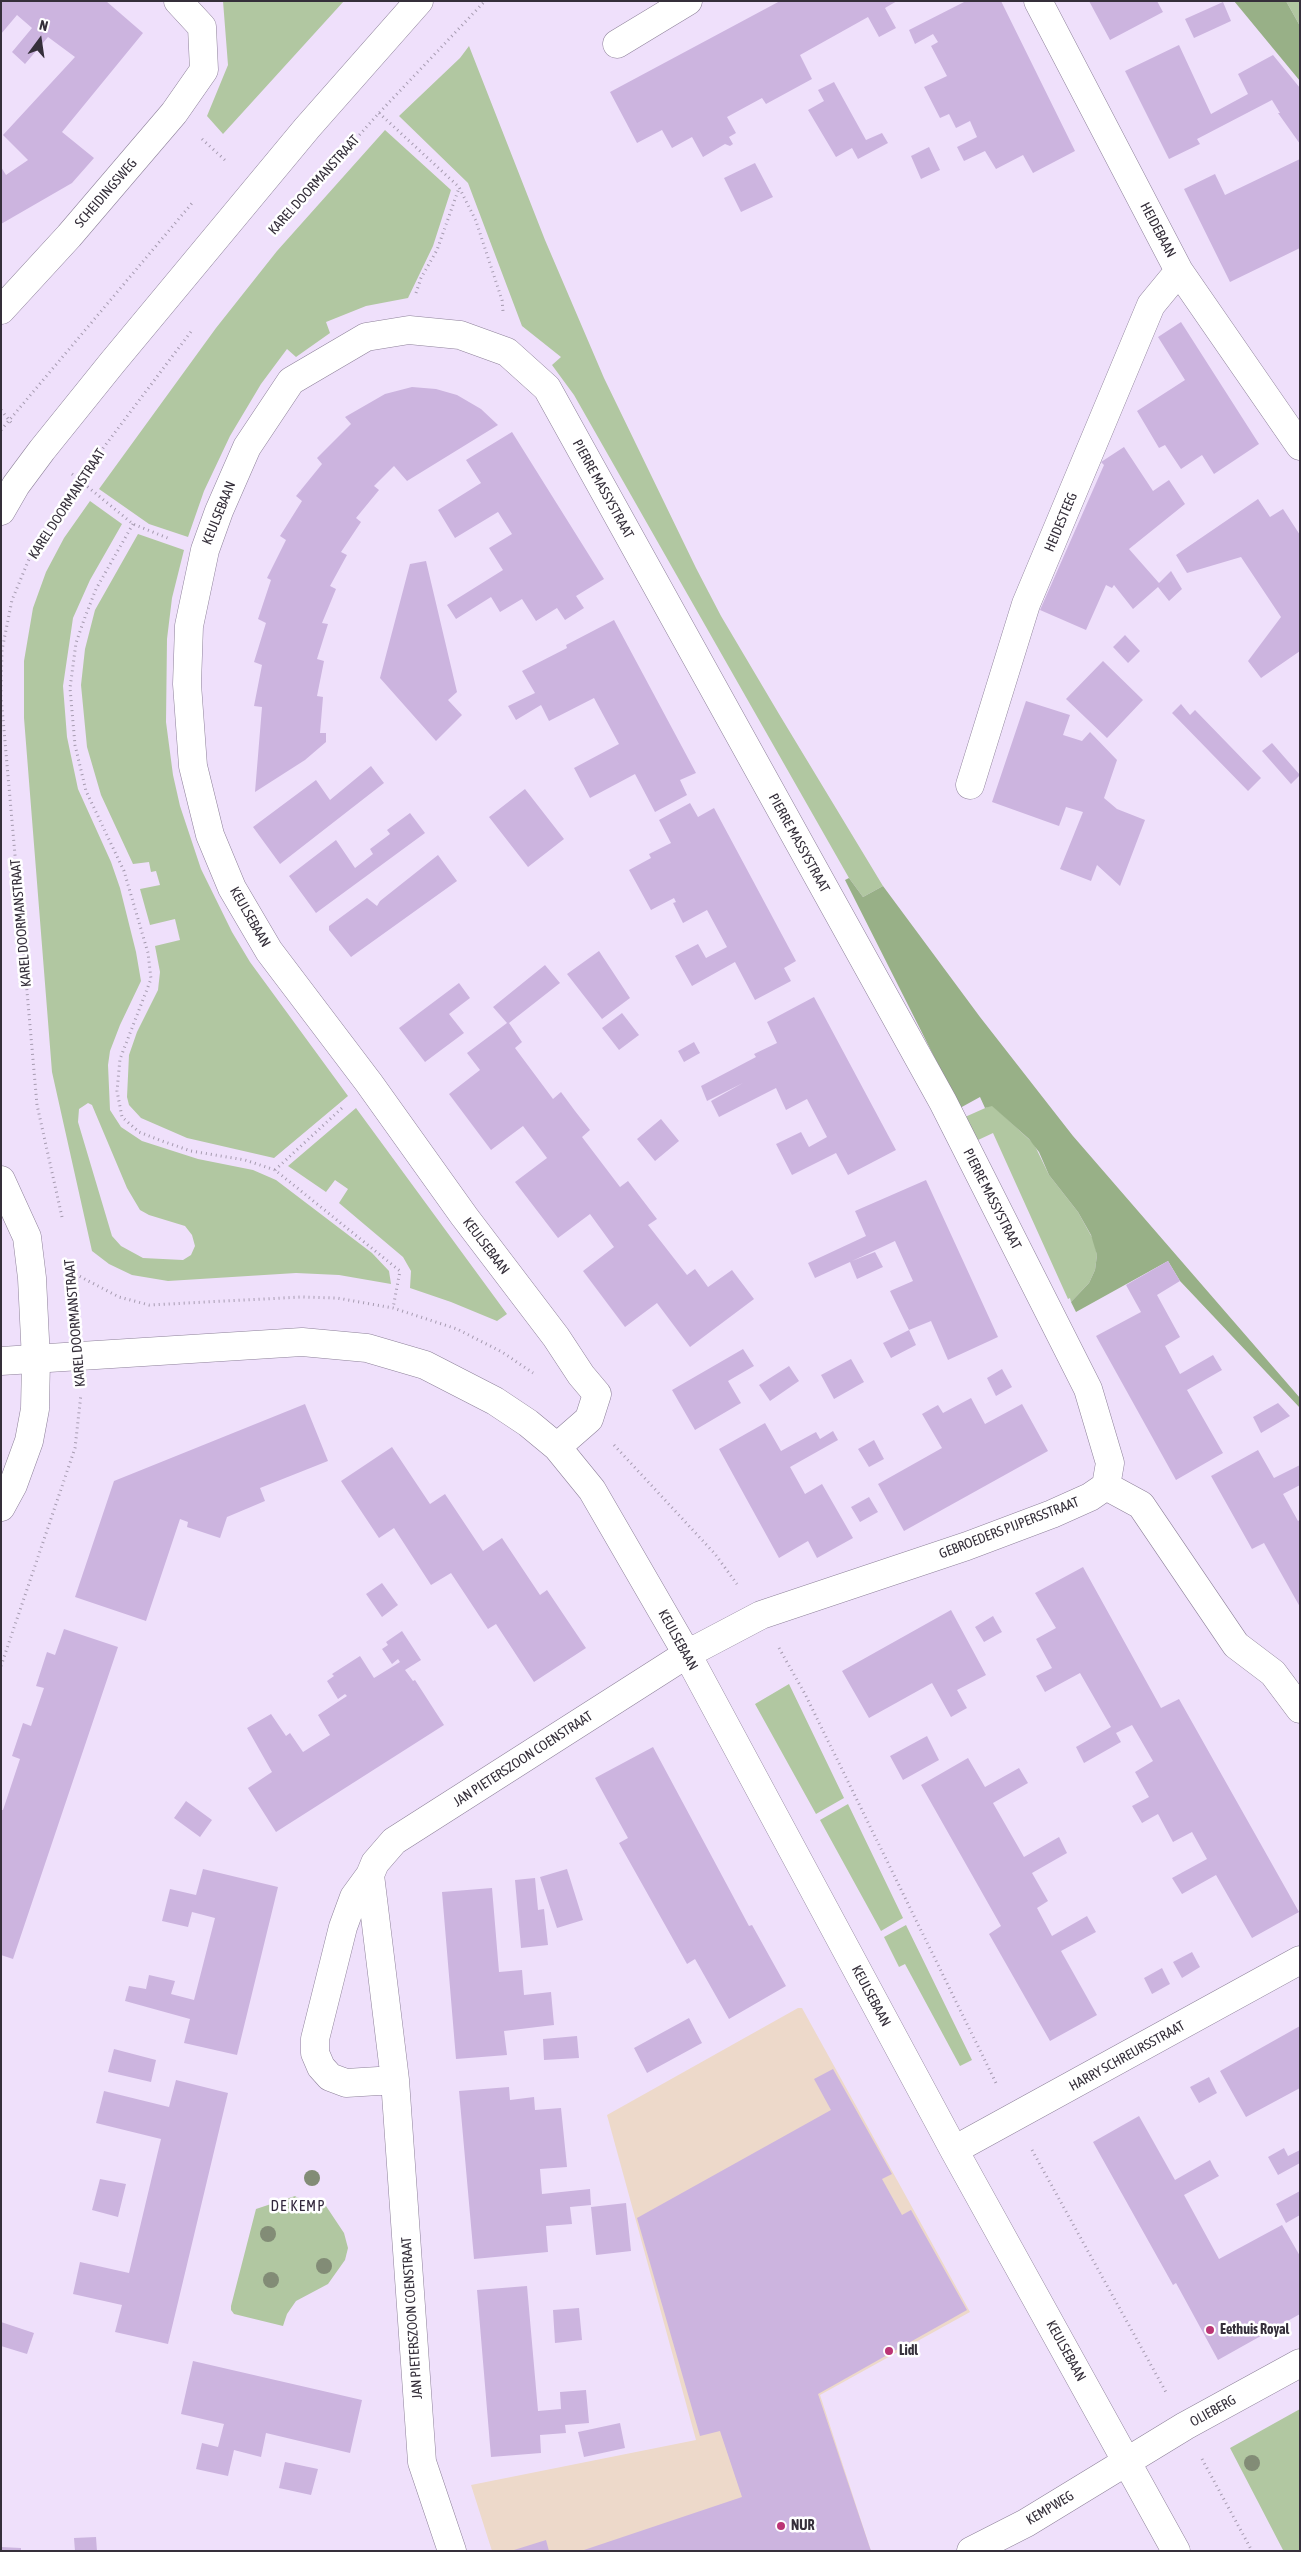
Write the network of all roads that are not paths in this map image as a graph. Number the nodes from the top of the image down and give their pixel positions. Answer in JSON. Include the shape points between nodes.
{"nodes":[{"id":1,"x":178,"y":1,"type":"edge"},
{"id":2,"x":419,"y":1,"type":"edge"},
{"id":3,"x":688,"y":1,"type":"edge"},
{"id":4,"x":1038,"y":1,"type":"edge"},
{"id":5,"x":617,"y":44,"type":"dead end"},
{"id":6,"x":1179,"y":271,"type":"junction"},
{"id":7,"x":1,"y":310,"type":"edge"},
{"id":8,"x":366,"y":337,"type":"joint"},
{"id":9,"x":1300,"y":446,"type":"edge"},
{"id":10,"x":1,"y":511,"type":"edge"},
{"id":11,"x":970,"y":785,"type":"dead end"},
{"id":12,"x":1,"y":1180,"type":"edge"},
{"id":13,"x":36,"y":1360,"type":"junction"},
{"id":14,"x":1,"y":1361,"type":"edge"},
{"id":15,"x":557,"y":1447,"type":"junction"},
{"id":16,"x":1106,"y":1486,"type":"junction"},
{"id":17,"x":1,"y":1507,"type":"edge"},
{"id":18,"x":687,"y":1654,"type":"junction"},
{"id":19,"x":1300,"y":1710,"type":"edge"},
{"id":20,"x":370,"y":1875,"type":"junction"},
{"id":21,"x":1300,"y":1960,"type":"edge"},
{"id":22,"x":395,"y":2080,"type":"junction"},
{"id":23,"x":954,"y":2150,"type":"junction"},
{"id":24,"x":1300,"y":2363,"type":"edge"},
{"id":25,"x":1128,"y":2462,"type":"junction"},
{"id":26,"x":452,"y":2551,"type":"edge"},
{"id":27,"x":971,"y":2551,"type":"edge"},
{"id":28,"x":1176,"y":2551,"type":"edge"}],
"edges":[{"from":1,"to":7,"type":"street","name":"SCHEIDINGSWEG","via":[[202,27],[204,70],[174,113]]},
{"from":2,"to":10,"type":"street","via":[[306,128],[112,363],[42,450]]},
{"from":3,"to":5,"type":"street"},
{"from":4,"to":6,"type":"street","name":"HEIDEBAAN"},
{"from":6,"to":9,"type":"street","name":"HEIDEBAAN"},
{"from":6,"to":11,"type":"street","name":"HEIDESTEEG","via":[[1150,305],[1026,604]]},
{"from":8,"to":15,"type":"street","name":"KEULSEBAAN","via":[[291,381],[247,447],[205,550],[189,626],[187,684],[193,766],[210,834],[232,888],[269,951],[597,1394],[588,1419]]},
{"from":8,"to":16,"type":"street","name":"PIERRE MASSYSTRAAT","via":[[409,330],[460,335],[507,352],[547,388],[942,1102],[1088,1389],[1110,1463]]},
{"from":12,"to":13,"type":"street","via":[[27,1237]]},
{"from":13,"to":14,"type":"street","name":"KEULSEBAAN"},
{"from":13,"to":15,"type":"street","name":"KEULSEBAAN","via":[[302,1342],[367,1348],[425,1365],[495,1401]]},
{"from":13,"to":17,"type":"street","via":[[35,1409],[29,1440],[13,1485]]},
{"from":15,"to":18,"type":"street","name":"KEULSEBAAN","via":[[592,1490]]},
{"from":16,"to":18,"type":"street","name":"GEBROEDERS PIJPERSSTRAAT","via":[[1052,1514],[967,1546],[761,1615]]},
{"from":16,"to":19,"type":"street","via":[[1141,1505],[1236,1646],[1273,1673]]},
{"from":18,"to":20,"type":"street","name":"JAN PIETERSZOON COENSTRAAT","via":[[394,1841],[374,1863]]},
{"from":18,"to":23,"type":"street","name":"KEULSEBAAN"},
{"from":20,"to":22,"type":"street","name":"JAN PIETERSZOON COENSTRAAT"},
{"from":20,"to":22,"type":"street","name":"JAN PIETERSZOON COENSTRAAT","via":[[354,1897],[343,1927],[315,2039],[316,2053],[321,2067],[330,2077],[346,2083]]},
{"from":21,"to":23,"type":"street","name":"HARRY SCHREURSSTRAAT"},
{"from":22,"to":26,"type":"street","name":"JAN PIETERSZOON COENSTRAAT","via":[[422,2462]]},
{"from":23,"to":25,"type":"street","name":"KEULSEBAAN"},
{"from":24,"to":25,"type":"street","name":"OLIEBERG","via":[[1185,2426]]},
{"from":25,"to":27,"type":"street","name":"KEMPWEG","via":[[1026,2523]]},
{"from":25,"to":28,"type":"street","name":"KEULSEBAAN"}]}
